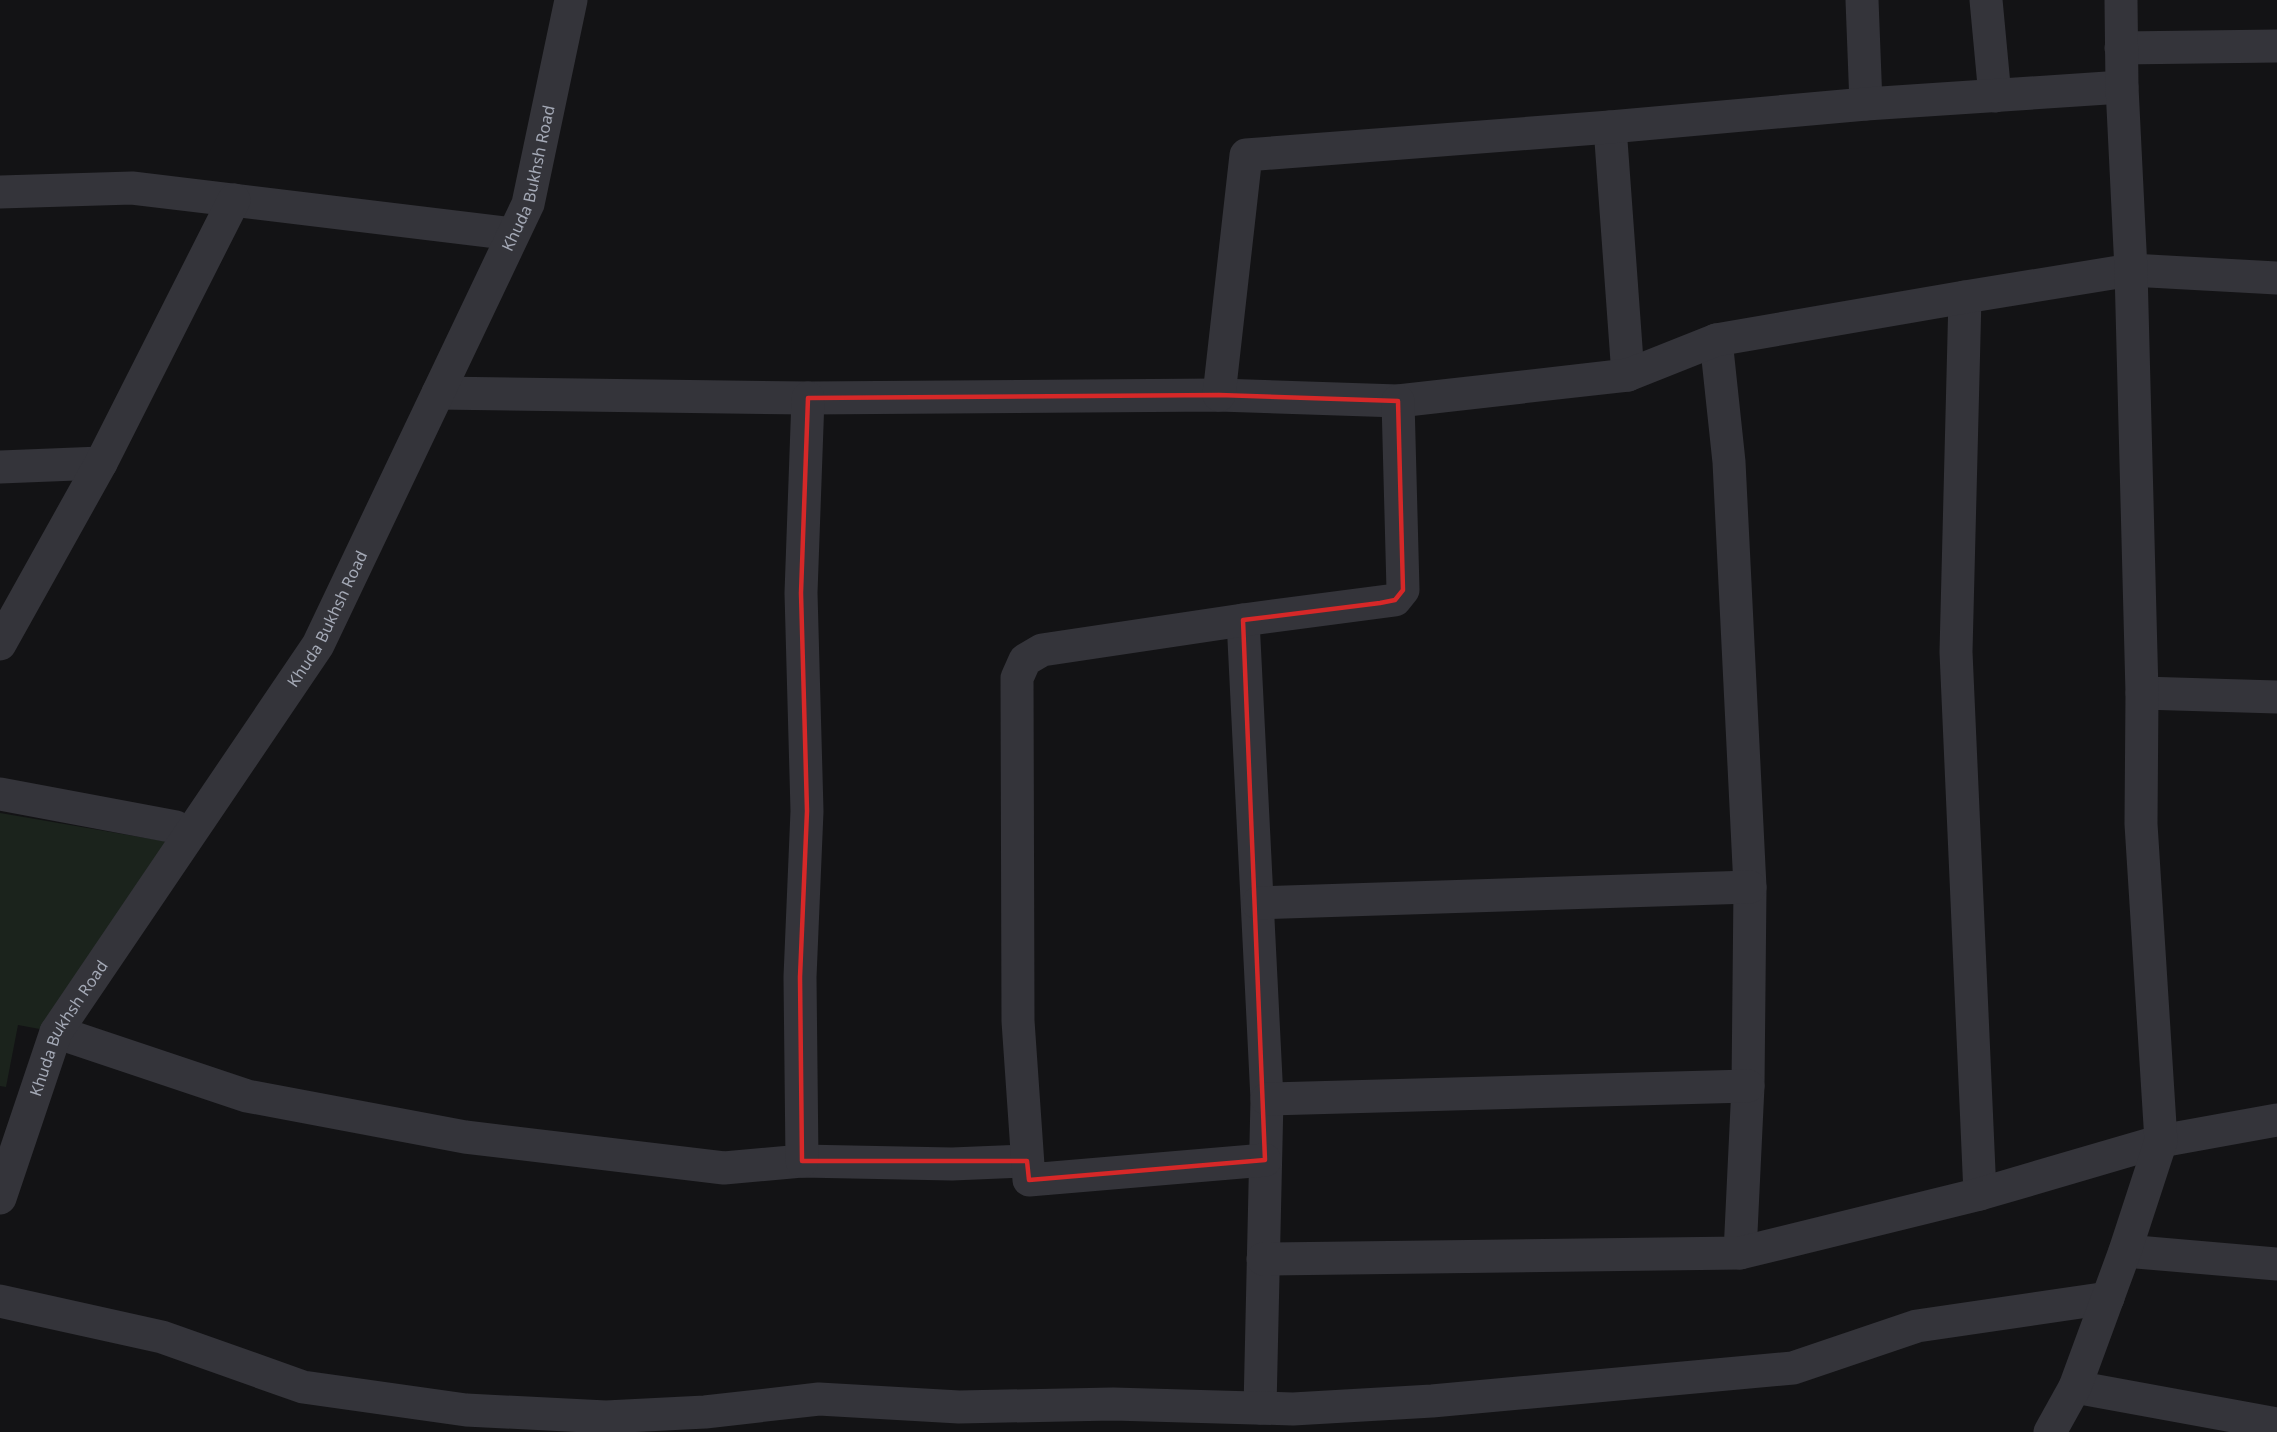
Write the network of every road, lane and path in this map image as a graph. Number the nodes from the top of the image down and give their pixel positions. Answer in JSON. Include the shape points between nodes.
{"nodes":[{"id":1,"x":571,"y":0,"type":"edge"},
{"id":2,"x":1862,"y":0,"type":"edge"},
{"id":3,"x":1986,"y":0,"type":"edge"},
{"id":4,"x":2121,"y":0,"type":"edge"},
{"id":5,"x":2277,"y":45,"type":"edge"},
{"id":6,"x":2121,"y":48,"type":"junction"},
{"id":7,"x":2122,"y":87,"type":"junction"},
{"id":8,"x":1995,"y":96,"type":"junction"},
{"id":9,"x":1866,"y":104,"type":"junction"},
{"id":10,"x":1610,"y":127,"type":"junction"},
{"id":11,"x":0,"y":192,"type":"edge"},
{"id":12,"x":234,"y":200,"type":"junction"},
{"id":13,"x":513,"y":234,"type":"junction"},
{"id":14,"x":2131,"y":270,"type":"junction"},
{"id":15,"x":2277,"y":278,"type":"edge"},
{"id":16,"x":1965,"y":297,"type":"junction"},
{"id":17,"x":1716,"y":340,"type":"junction"},
{"id":18,"x":1628,"y":375,"type":"junction"},
{"id":19,"x":438,"y":393,"type":"junction"},
{"id":20,"x":1219,"y":395,"type":"junction"},
{"id":21,"x":808,"y":398,"type":"junction"},
{"id":22,"x":1398,"y":401,"type":"junction"},
{"id":23,"x":101,"y":463,"type":"junction"},
{"id":24,"x":0,"y":467,"type":"edge"},
{"id":25,"x":1243,"y":620,"type":"junction"},
{"id":26,"x":0,"y":644,"type":"edge"},
{"id":27,"x":2142,"y":693,"type":"junction"},
{"id":28,"x":2277,"y":697,"type":"edge"},
{"id":29,"x":0,"y":794,"type":"edge"},
{"id":30,"x":176,"y":827,"type":"dead end"},
{"id":31,"x":1750,"y":887,"type":"junction"},
{"id":32,"x":1258,"y":903,"type":"junction"},
{"id":33,"x":56,"y":1032,"type":"junction"},
{"id":34,"x":1748,"y":1086,"type":"junction"},
{"id":35,"x":1267,"y":1100,"type":"junction"},
{"id":36,"x":2277,"y":1120,"type":"edge"},
{"id":37,"x":2161,"y":1141,"type":"junction"},
{"id":38,"x":1265,"y":1160,"type":"junction"},
{"id":39,"x":802,"y":1161,"type":"junction"},
{"id":40,"x":1027,"y":1161,"type":"junction"},
{"id":41,"x":6,"y":1162,"type":"edge"},
{"id":42,"x":1980,"y":1194,"type":"junction"},
{"id":43,"x":0,"y":1198,"type":"edge"},
{"id":44,"x":2125,"y":1251,"type":"junction"},
{"id":45,"x":1740,"y":1254,"type":"junction"},
{"id":46,"x":1263,"y":1259,"type":"junction"},
{"id":47,"x":2277,"y":1264,"type":"edge"},
{"id":48,"x":2108,"y":1298,"type":"junction"},
{"id":49,"x":0,"y":1301,"type":"edge"},
{"id":50,"x":2075,"y":1387,"type":"junction"},
{"id":51,"x":1260,"y":1408,"type":"junction"},
{"id":52,"x":2277,"y":1424,"type":"edge"},
{"id":53,"x":2050,"y":1432,"type":"edge"}],
"edges":[{"from":1,"to":13,"type":"street","name":"Khuda Bukhsh Road","via":[[528,204]]},
{"from":2,"to":9,"type":"street"},
{"from":3,"to":8,"type":"street"},
{"from":4,"to":6,"type":"street"},
{"from":5,"to":6,"type":"street"},
{"from":6,"to":7,"type":"street"},
{"from":7,"to":8,"type":"street"},
{"from":7,"to":14,"type":"street"},
{"from":8,"to":9,"type":"street"},
{"from":9,"to":10,"type":"street"},
{"from":10,"to":18,"type":"street"},
{"from":10,"to":20,"type":"street","via":[[1246,154]]},
{"from":11,"to":12,"type":"street","via":[[132,188]]},
{"from":12,"to":13,"type":"street"},
{"from":12,"to":23,"type":"street"},
{"from":13,"to":19,"type":"street","name":"Khuda Bukhsh Road"},
{"from":14,"to":15,"type":"street"},
{"from":14,"to":16,"type":"street"},
{"from":14,"to":27,"type":"street"},
{"from":16,"to":17,"type":"street"},
{"from":16,"to":42,"type":"street","via":[[1956,652]]},
{"from":17,"to":18,"type":"street"},
{"from":17,"to":31,"type":"street","via":[[1729,462]]},
{"from":18,"to":22,"type":"street"},
{"from":19,"to":21,"type":"street"},
{"from":19,"to":33,"type":"street","name":"Khuda Bukhsh Road","via":[[318,645]]},
{"from":20,"to":21,"type":"street"},
{"from":20,"to":22,"type":"street"},
{"from":21,"to":39,"type":"street","via":[[801,592],[807,811],[800,977]]},
{"from":22,"to":25,"type":"street","via":[[1403,590],[1395,600],[1380,603]]},
{"from":23,"to":24,"type":"street"},
{"from":23,"to":26,"type":"street"},
{"from":25,"to":32,"type":"street"},
{"from":25,"to":40,"type":"street","via":[[1042,650],[1025,660],[1017,678],[1017,1021]]},
{"from":27,"to":28,"type":"street"},
{"from":27,"to":37,"type":"street","via":[[2140,824]]},
{"from":29,"to":30,"type":"street"},
{"from":31,"to":32,"type":"street"},
{"from":31,"to":34,"type":"street"},
{"from":32,"to":35,"type":"street"},
{"from":33,"to":39,"type":"street","via":[[247,1096],[465,1137],[724,1168]]},
{"from":33,"to":41,"type":"street","name":"Khuda Bukhsh Road"},
{"from":34,"to":35,"type":"street"},
{"from":34,"to":45,"type":"street"},
{"from":35,"to":38,"type":"street"},
{"from":36,"to":37,"type":"street"},
{"from":37,"to":42,"type":"street"},
{"from":37,"to":44,"type":"street"},
{"from":38,"to":40,"type":"street","via":[[1029,1180]]},
{"from":38,"to":46,"type":"street"},
{"from":39,"to":40,"type":"street"},
{"from":41,"to":43,"type":"street","name":"Khuda Bukhsh Road"},
{"from":42,"to":45,"type":"street"},
{"from":44,"to":47,"type":"street"},
{"from":44,"to":48,"type":"street"},
{"from":45,"to":46,"type":"street"},
{"from":46,"to":51,"type":"street"},
{"from":48,"to":50,"type":"street"},
{"from":48,"to":51,"type":"street","via":[[1917,1326],[1793,1368],[1432,1401]]},
{"from":49,"to":51,"type":"street","via":[[162,1337],[303,1387],[466,1410],[606,1417],[705,1412],[819,1399],[959,1407],[1113,1404]]},
{"from":50,"to":52,"type":"street"},
{"from":50,"to":53,"type":"street"}]}
